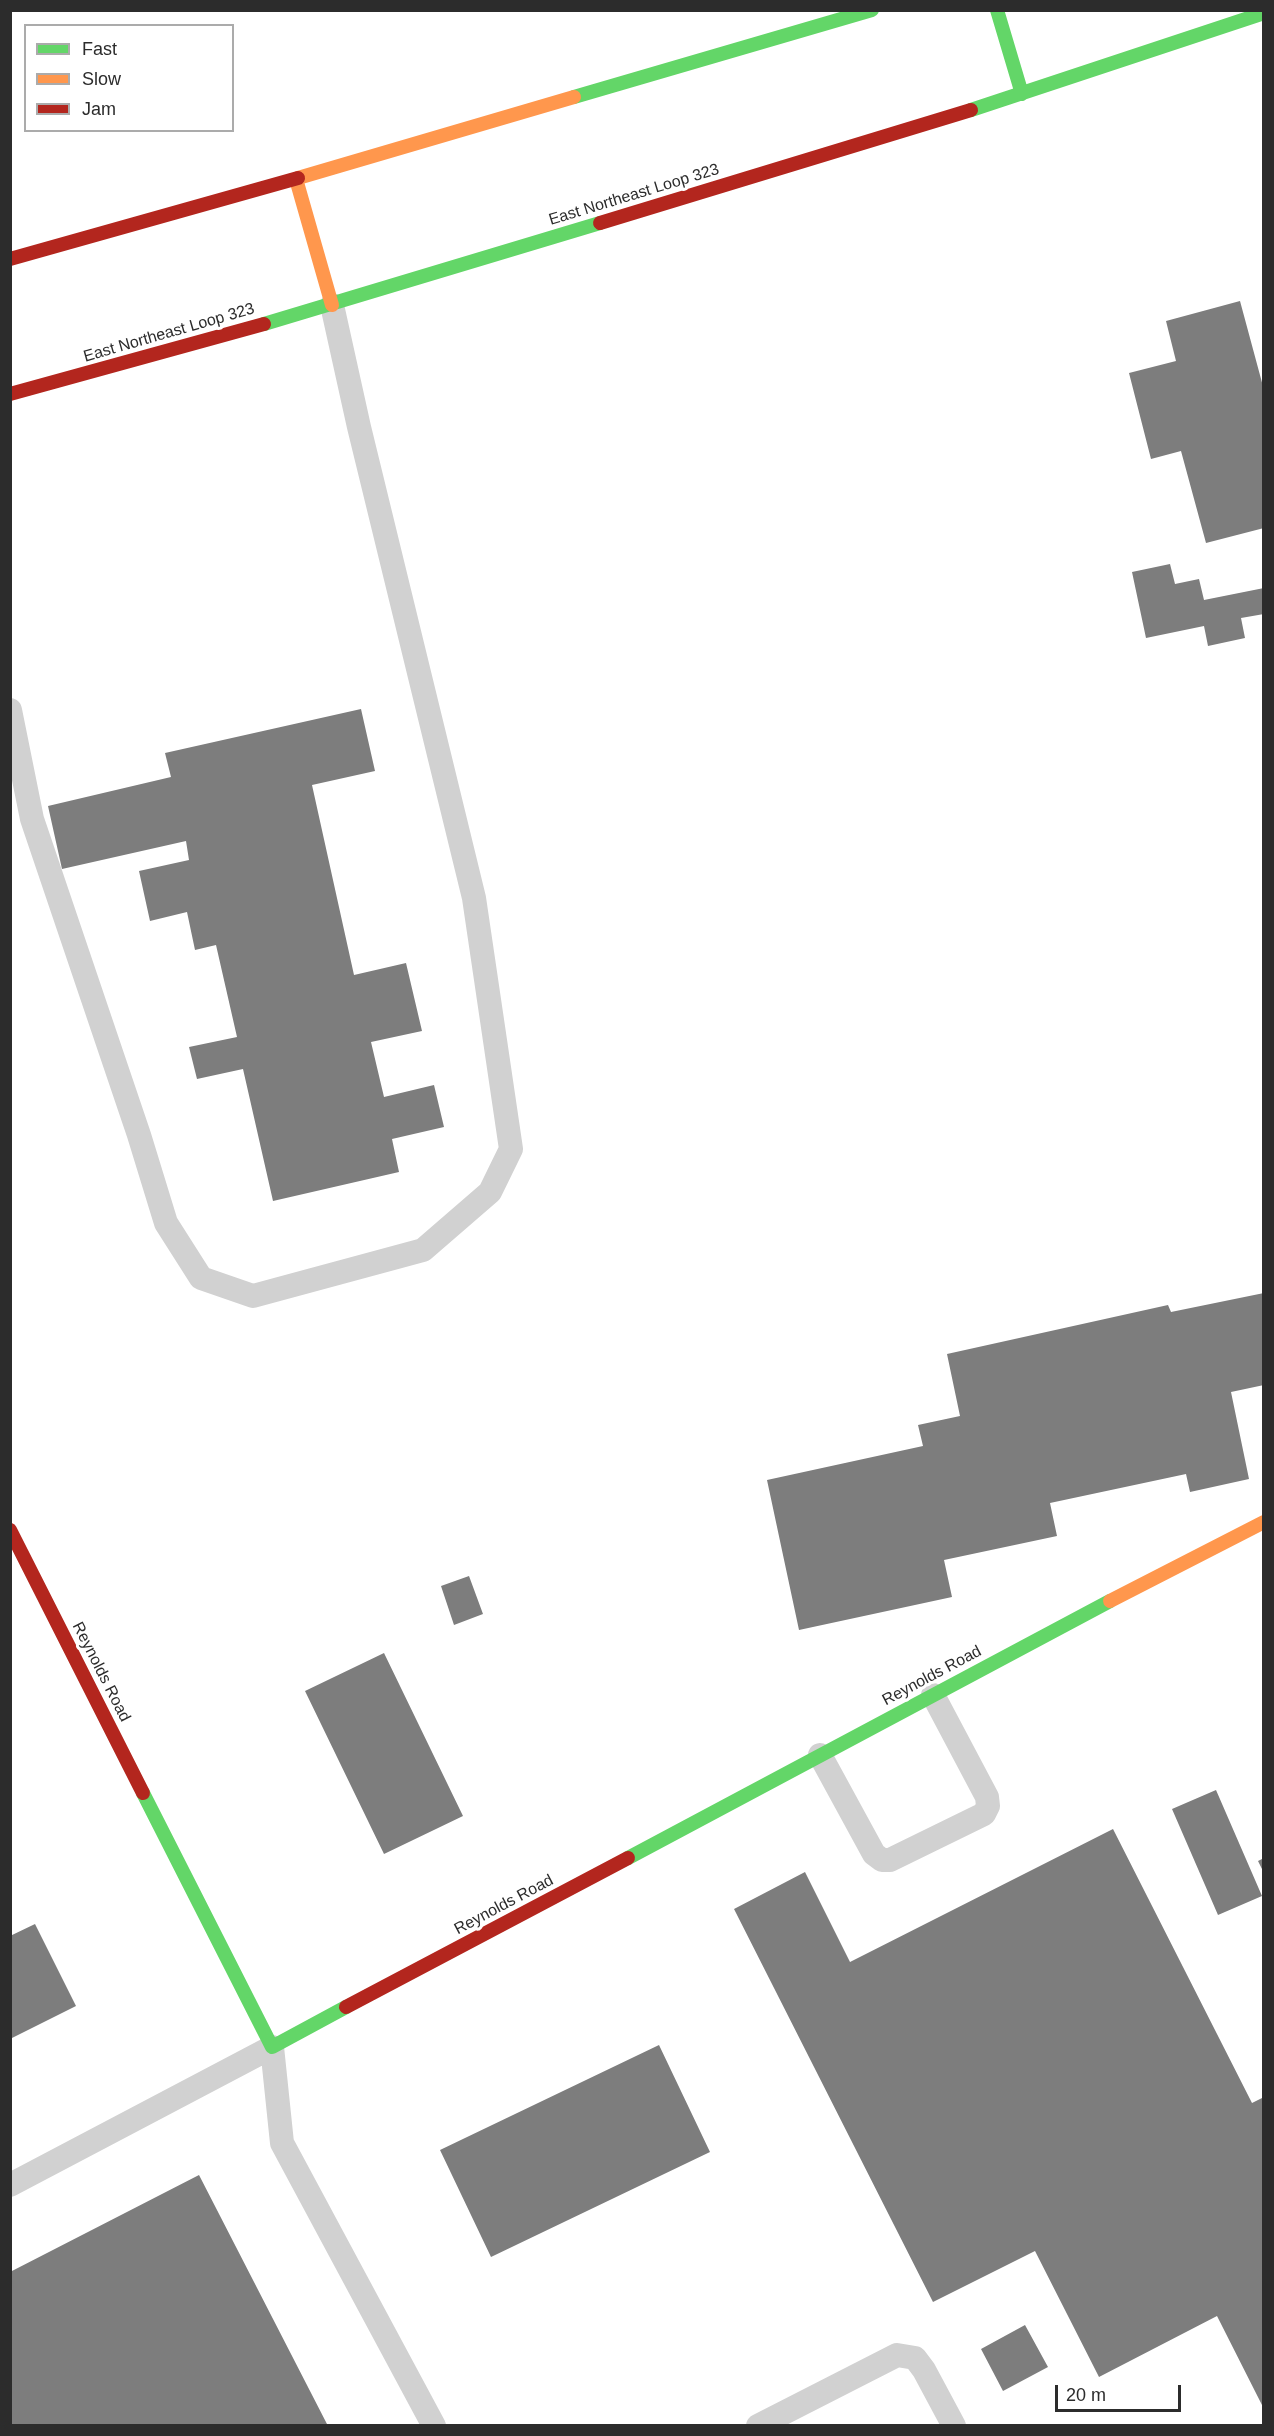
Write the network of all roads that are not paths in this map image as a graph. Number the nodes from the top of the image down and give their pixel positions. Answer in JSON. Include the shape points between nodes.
{"nodes":[{"id":1,"x":872,"y":10,"type":"edge"},
{"id":2,"x":997,"y":10,"type":"edge"},
{"id":3,"x":1263,"y":13,"type":"edge"},
{"id":4,"x":1022,"y":94,"type":"junction"},
{"id":5,"x":296,"y":179,"type":"junction"},
{"id":6,"x":10,"y":259,"type":"edge"},
{"id":7,"x":332,"y":304,"type":"junction"},
{"id":8,"x":10,"y":394,"type":"edge"},
{"id":9,"x":10,"y":710,"type":"edge"},
{"id":10,"x":1263,"y":1522,"type":"edge"},
{"id":11,"x":10,"y":1530,"type":"edge"},
{"id":12,"x":933,"y":1695,"type":"junction"},
{"id":13,"x":820,"y":1755,"type":"junction"},
{"id":14,"x":272,"y":2047,"type":"junction"},
{"id":15,"x":10,"y":2185,"type":"edge"},
{"id":16,"x":434,"y":2426,"type":"edge"},
{"id":17,"x":758,"y":2426,"type":"edge"},
{"id":18,"x":954,"y":2426,"type":"edge"}],
"edges":[{"from":1,"to":5,"type":"main road"},
{"from":2,"to":4,"type":"main road"},
{"from":3,"to":4,"type":"main road","name":"East Northeast Loop 323"},
{"from":4,"to":7,"type":"main road","name":"East Northeast Loop 323"},
{"from":5,"to":6,"type":"main road"},
{"from":5,"to":7,"type":"main road"},
{"from":7,"to":8,"type":"main road","name":"East Northeast Loop 323"},
{"from":7,"to":9,"type":"lane","via":[[474,898],[511,1149],[490,1192],[423,1250],[253,1296],[201,1278],[166,1223],[32,819]]},
{"from":10,"to":12,"type":"main road","name":"Reynolds Road"},
{"from":11,"to":14,"type":"main road","name":"Reynolds Road"},
{"from":12,"to":13,"type":"main road","name":"Reynolds Road"},
{"from":12,"to":13,"type":"lane","via":[[987,1797],[984,1814],[890,1860],[882,1860],[874,1854]]},
{"from":13,"to":14,"type":"main road","name":"Reynolds Road"},
{"from":14,"to":15,"type":"lane"},
{"from":14,"to":16,"type":"lane","via":[[282,2143]]},
{"from":17,"to":18,"type":"lane","via":[[897,2355],[915,2358]]}]}
